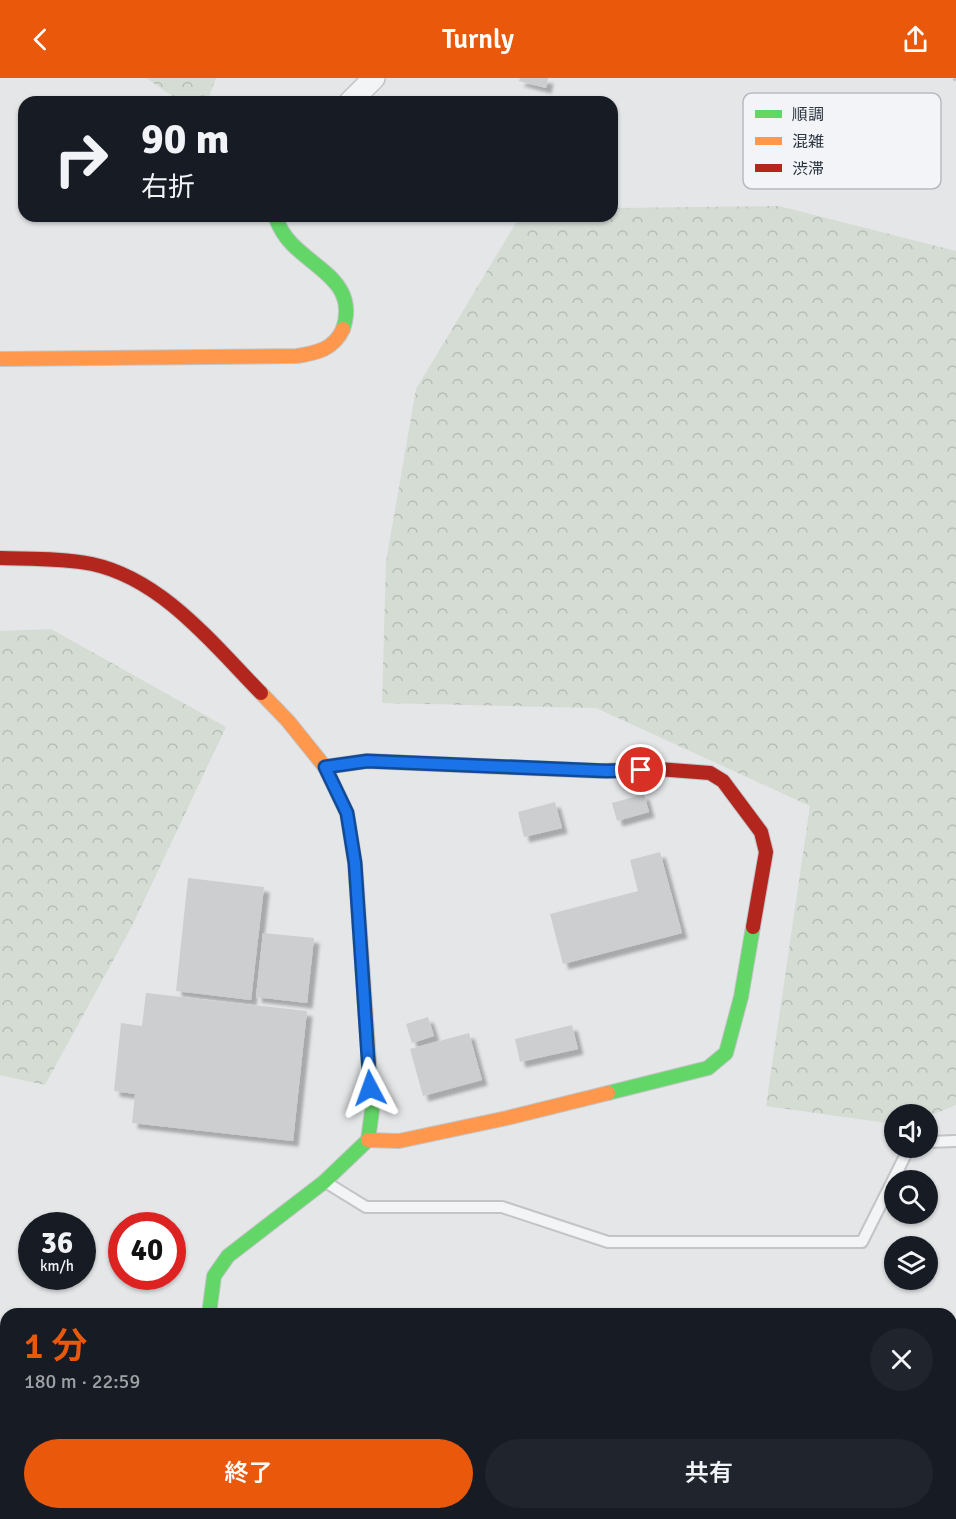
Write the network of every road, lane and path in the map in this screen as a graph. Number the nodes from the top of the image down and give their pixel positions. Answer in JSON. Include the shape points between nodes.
{"nodes":[{"id":1,"x":374,"y":78,"type":"edge"},
{"id":2,"x":356,"y":96,"type":"edge"},
{"id":3,"x":277,"y":222,"type":"edge"},
{"id":4,"x":0,"y":359,"type":"edge"},
{"id":5,"x":0,"y":558,"type":"edge"},
{"id":6,"x":325,"y":767,"type":"junction"},
{"id":7,"x":368,"y":1140,"type":"junction"},
{"id":8,"x":956,"y":1141,"type":"edge"},
{"id":9,"x":938,"y":1142,"type":"edge"},
{"id":10,"x":904,"y":1158,"type":"edge"},
{"id":11,"x":324,"y":1182,"type":"junction"},
{"id":12,"x":210,"y":1308,"type":"edge"}],
"edges":[{"from":1,"to":2,"type":"street"},
{"from":3,"to":4,"type":"street","via":[[286,239],[331,275],[344,294],[347,311],[332,346],[301,355]]},
{"from":5,"to":6,"type":"street","via":[[91,564],[118,572],[153,592],[190,621],[288,721]]},
{"from":6,"to":7,"type":"street","via":[[347,813],[355,863],[372,1111]]},
{"from":6,"to":7,"type":"street","via":[[367,761],[710,773],[723,781],[761,832],[766,852],[741,997],[726,1053],[708,1068],[410,1139]]},
{"from":7,"to":11,"type":"street"},
{"from":8,"to":9,"type":"lane"},
{"from":10,"to":11,"type":"lane","via":[[862,1242],[608,1242],[502,1207],[366,1207]]},
{"from":11,"to":12,"type":"street","via":[[228,1256],[214,1276]]}]}
